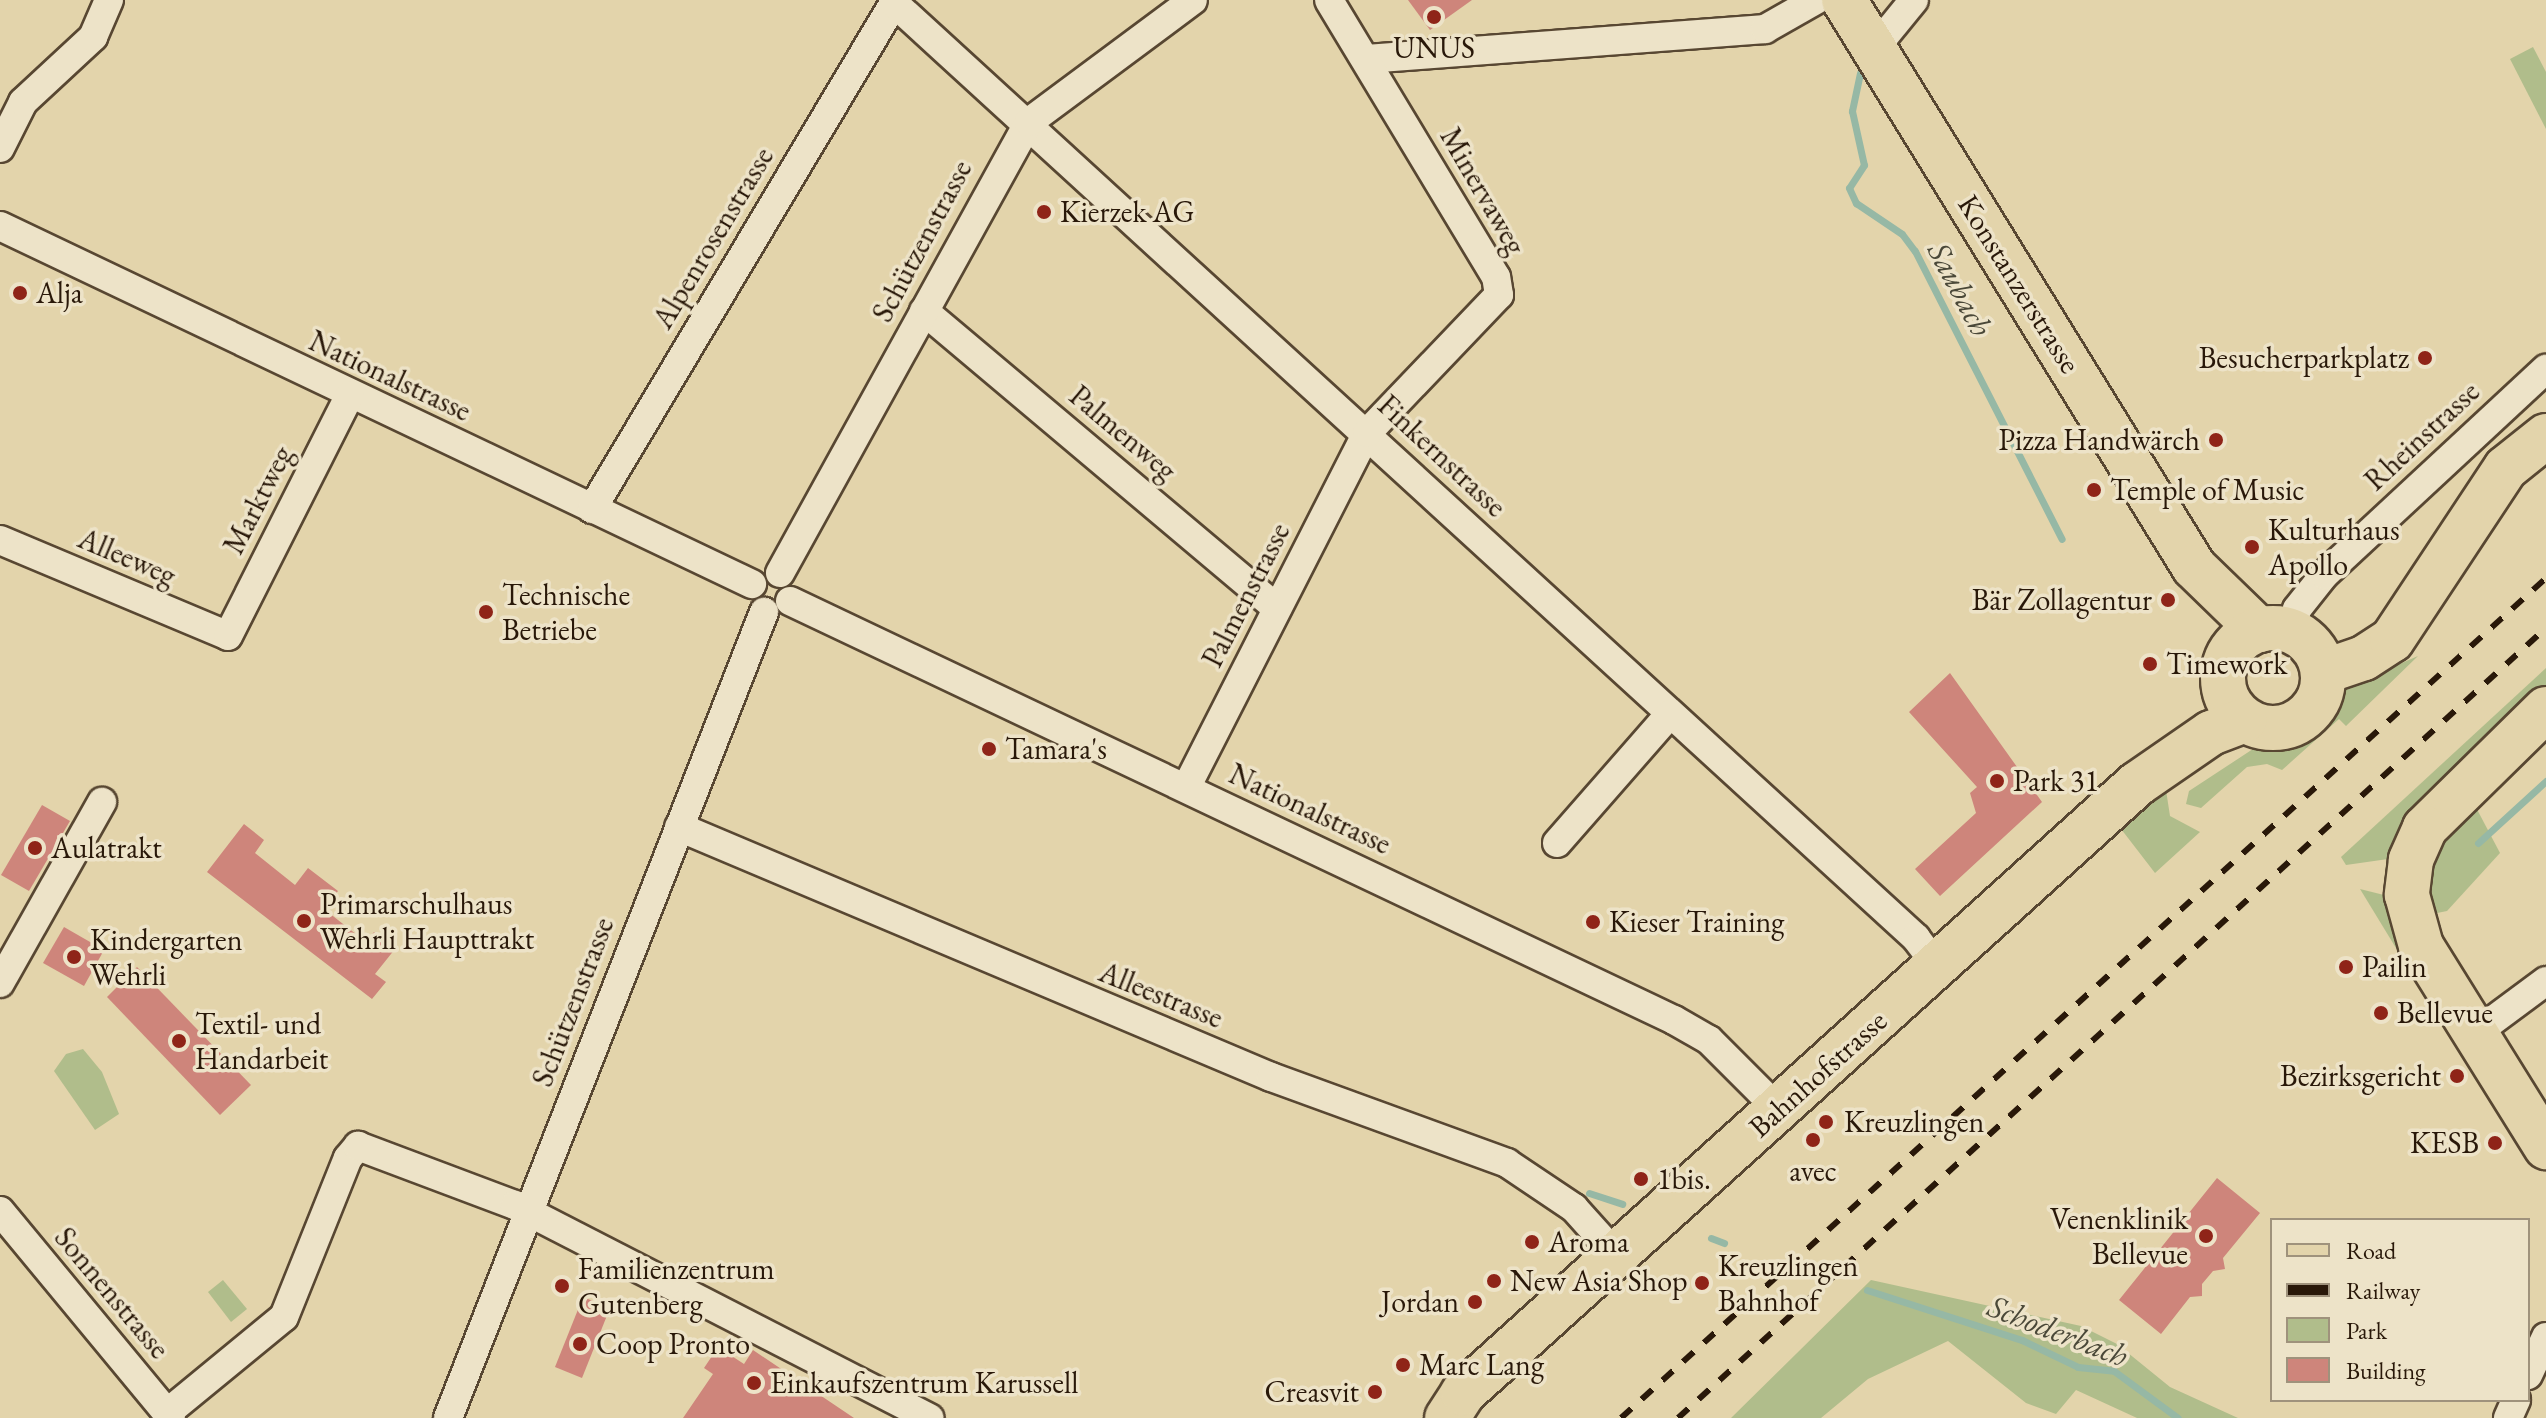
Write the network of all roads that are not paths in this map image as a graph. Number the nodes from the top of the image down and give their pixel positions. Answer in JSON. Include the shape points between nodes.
{"nodes":[{"id":1,"x":109,"y":0,"type":"edge"},
{"id":2,"x":1193,"y":0,"type":"edge"},
{"id":3,"x":1329,"y":0,"type":"edge"},
{"id":4,"x":1816,"y":0,"type":"edge"},
{"id":5,"x":1844,"y":0,"type":"edge"},
{"id":6,"x":1914,"y":0,"type":"edge"},
{"id":7,"x":894,"y":3,"type":"joint"},
{"id":8,"x":1874,"y":49,"type":"junction"},
{"id":9,"x":1367,"y":59,"type":"junction"},
{"id":10,"x":1029,"y":122,"type":"junction"},
{"id":11,"x":0,"y":148,"type":"edge"},
{"id":12,"x":0,"y":226,"type":"edge"},
{"id":13,"x":924,"y":311,"type":"junction"},
{"id":14,"x":2546,"y":369,"type":"edge"},
{"id":15,"x":350,"y":395,"type":"junction"},
{"id":16,"x":1367,"y":433,"type":"junction"},
{"id":17,"x":2546,"y":436,"type":"edge"},
{"id":18,"x":592,"y":509,"type":"junction"},
{"id":19,"x":0,"y":540,"type":"edge"},
{"id":20,"x":780,"y":573,"type":"junction"},
{"id":21,"x":752,"y":584,"type":"junction"},
{"id":22,"x":790,"y":601,"type":"junction"},
{"id":23,"x":1277,"y":608,"type":"junction"},
{"id":24,"x":764,"y":612,"type":"junction"},
{"id":25,"x":228,"y":636,"type":"joint"},
{"id":26,"x":2250,"y":647,"type":"junction"},
{"id":27,"x":2323,"y":672,"type":"junction"},
{"id":28,"x":2546,"y":709,"type":"edge"},
{"id":29,"x":1670,"y":714,"type":"junction"},
{"id":30,"x":2245,"y":720,"type":"junction"},
{"id":31,"x":2137,"y":784,"type":"junction"},
{"id":32,"x":1186,"y":788,"type":"junction"},
{"id":33,"x":102,"y":802,"type":"dead end"},
{"id":34,"x":679,"y":827,"type":"junction"},
{"id":35,"x":1557,"y":843,"type":"dead end"},
{"id":36,"x":1937,"y":966,"type":"junction"},
{"id":37,"x":2546,"y":981,"type":"edge"},
{"id":38,"x":0,"y":983,"type":"edge"},
{"id":39,"x":2476,"y":1033,"type":"junction"},
{"id":40,"x":1779,"y":1110,"type":"junction"},
{"id":41,"x":2546,"y":1147,"type":"edge"},
{"id":42,"x":0,"y":1211,"type":"edge"},
{"id":43,"x":529,"y":1212,"type":"junction"},
{"id":44,"x":1611,"y":1249,"type":"junction"},
{"id":45,"x":2546,"y":1337,"type":"edge"},
{"id":46,"x":1499,"y":1365,"type":"junction"},
{"id":47,"x":2530,"y":1371,"type":"edge"},
{"id":48,"x":169,"y":1416,"type":"edge"},
{"id":49,"x":448,"y":1418,"type":"edge"},
{"id":50,"x":929,"y":1418,"type":"edge"},
{"id":51,"x":1447,"y":1418,"type":"edge"},
{"id":52,"x":1479,"y":1418,"type":"edge"}],
"edges":[{"from":1,"to":11,"type":"street","via":[[93,37],[23,102]]},
{"from":2,"to":10,"type":"street","name":"Schützenstrasse"},
{"from":3,"to":9,"type":"street","name":"Minervaweg"},
{"from":4,"to":9,"type":"street","via":[[1765,29]]},
{"from":5,"to":8,"type":"main road","name":"Konstanzerstrasse"},
{"from":6,"to":8,"type":"street"},
{"from":7,"to":10,"type":"street","name":"Finkernstrasse"},
{"from":7,"to":18,"type":"street","name":"Alpenrosenstrasse"},
{"from":8,"to":26,"type":"main road","name":"Konstanzerstrasse","via":[[2194,567],[2196,591]]},
{"from":9,"to":16,"type":"street","name":"Minervaweg","via":[[1496,277],[1499,295]]},
{"from":10,"to":13,"type":"street","name":"Schützenstrasse"},
{"from":10,"to":16,"type":"street","name":"Finkernstrasse"},
{"from":12,"to":15,"type":"street","name":"Nationalstrasse"},
{"from":13,"to":20,"type":"street","name":"Schützenstrasse"},
{"from":13,"to":23,"type":"street","name":"Palmenweg"},
{"from":14,"to":26,"type":"street","name":"Rheinstrasse","via":[[2324,575],[2297,609]]},
{"from":15,"to":18,"type":"street","name":"Nationalstrasse"},
{"from":15,"to":25,"type":"street","name":"Marktweg"},
{"from":16,"to":23,"type":"street","name":"Palmenstrasse"},
{"from":16,"to":29,"type":"street","name":"Finkernstrasse"},
{"from":17,"to":27,"type":"main road","via":[[2506,468],[2392,640],[2364,658]]},
{"from":18,"to":21,"type":"street","name":"Nationalstrasse"},
{"from":19,"to":25,"type":"street","name":"Alleeweg"},
{"from":20,"to":21,"type":"street","via":[[761,574]]},
{"from":20,"to":22,"type":"street","via":[[789,582]]},
{"from":21,"to":24,"type":"street","via":[[750,597]]},
{"from":22,"to":24,"type":"street","via":[[782,610]]},
{"from":22,"to":32,"type":"street","name":"Nationalstrasse"},
{"from":23,"to":32,"type":"street","name":"Palmenstrasse"},
{"from":24,"to":34,"type":"street","name":"Schützenstrasse"},
{"from":26,"to":27,"type":"main road","via":[[2312,646]]},
{"from":26,"to":30,"type":"main road","via":[[2225,692]]},
{"from":26,"to":31,"type":"main road","name":"Bahnhofstrasse"},
{"from":27,"to":30,"type":"main road","via":[[2318,701],[2298,722],[2270,729]]},
{"from":28,"to":39,"type":"main road","via":[[2439,810],[2411,860],[2407,895],[2414,930]]},
{"from":29,"to":35,"type":"street"},
{"from":29,"to":36,"type":"street","name":"Finkernstrasse","via":[[1916,938]]},
{"from":30,"to":31,"type":"main road","name":"Bahnhofstrasse","via":[[2211,733]]},
{"from":31,"to":36,"type":"main road","name":"Bahnhofstrasse"},
{"from":32,"to":40,"type":"street","name":"Nationalstrasse","via":[[1674,1020],[1709,1040]]},
{"from":33,"to":38,"type":"street"},
{"from":34,"to":43,"type":"street","name":"Schützenstrasse"},
{"from":34,"to":44,"type":"street","name":"Alleestrasse","via":[[1271,1077],[1507,1163],[1574,1208]]},
{"from":36,"to":40,"type":"main road","name":"Bahnhofstrasse"},
{"from":37,"to":39,"type":"street"},
{"from":39,"to":41,"type":"main road"},
{"from":40,"to":44,"type":"main road","name":"Bahnhofstrasse"},
{"from":42,"to":48,"type":"street","name":"Sonnenstrasse"},
{"from":43,"to":48,"type":"street","via":[[358,1146],[348,1158],[284,1317]]},
{"from":43,"to":49,"type":"street","name":"Schützenstrasse"},
{"from":43,"to":50,"type":"street"},
{"from":44,"to":46,"type":"main road","name":"Bahnhofstrasse"},
{"from":45,"to":47,"type":"street"},
{"from":46,"to":51,"type":"main road","name":"Bahnhofstrasse","via":[[1463,1393]]},
{"from":46,"to":52,"type":"main road","name":"Bahnhofstrasse"}]}
